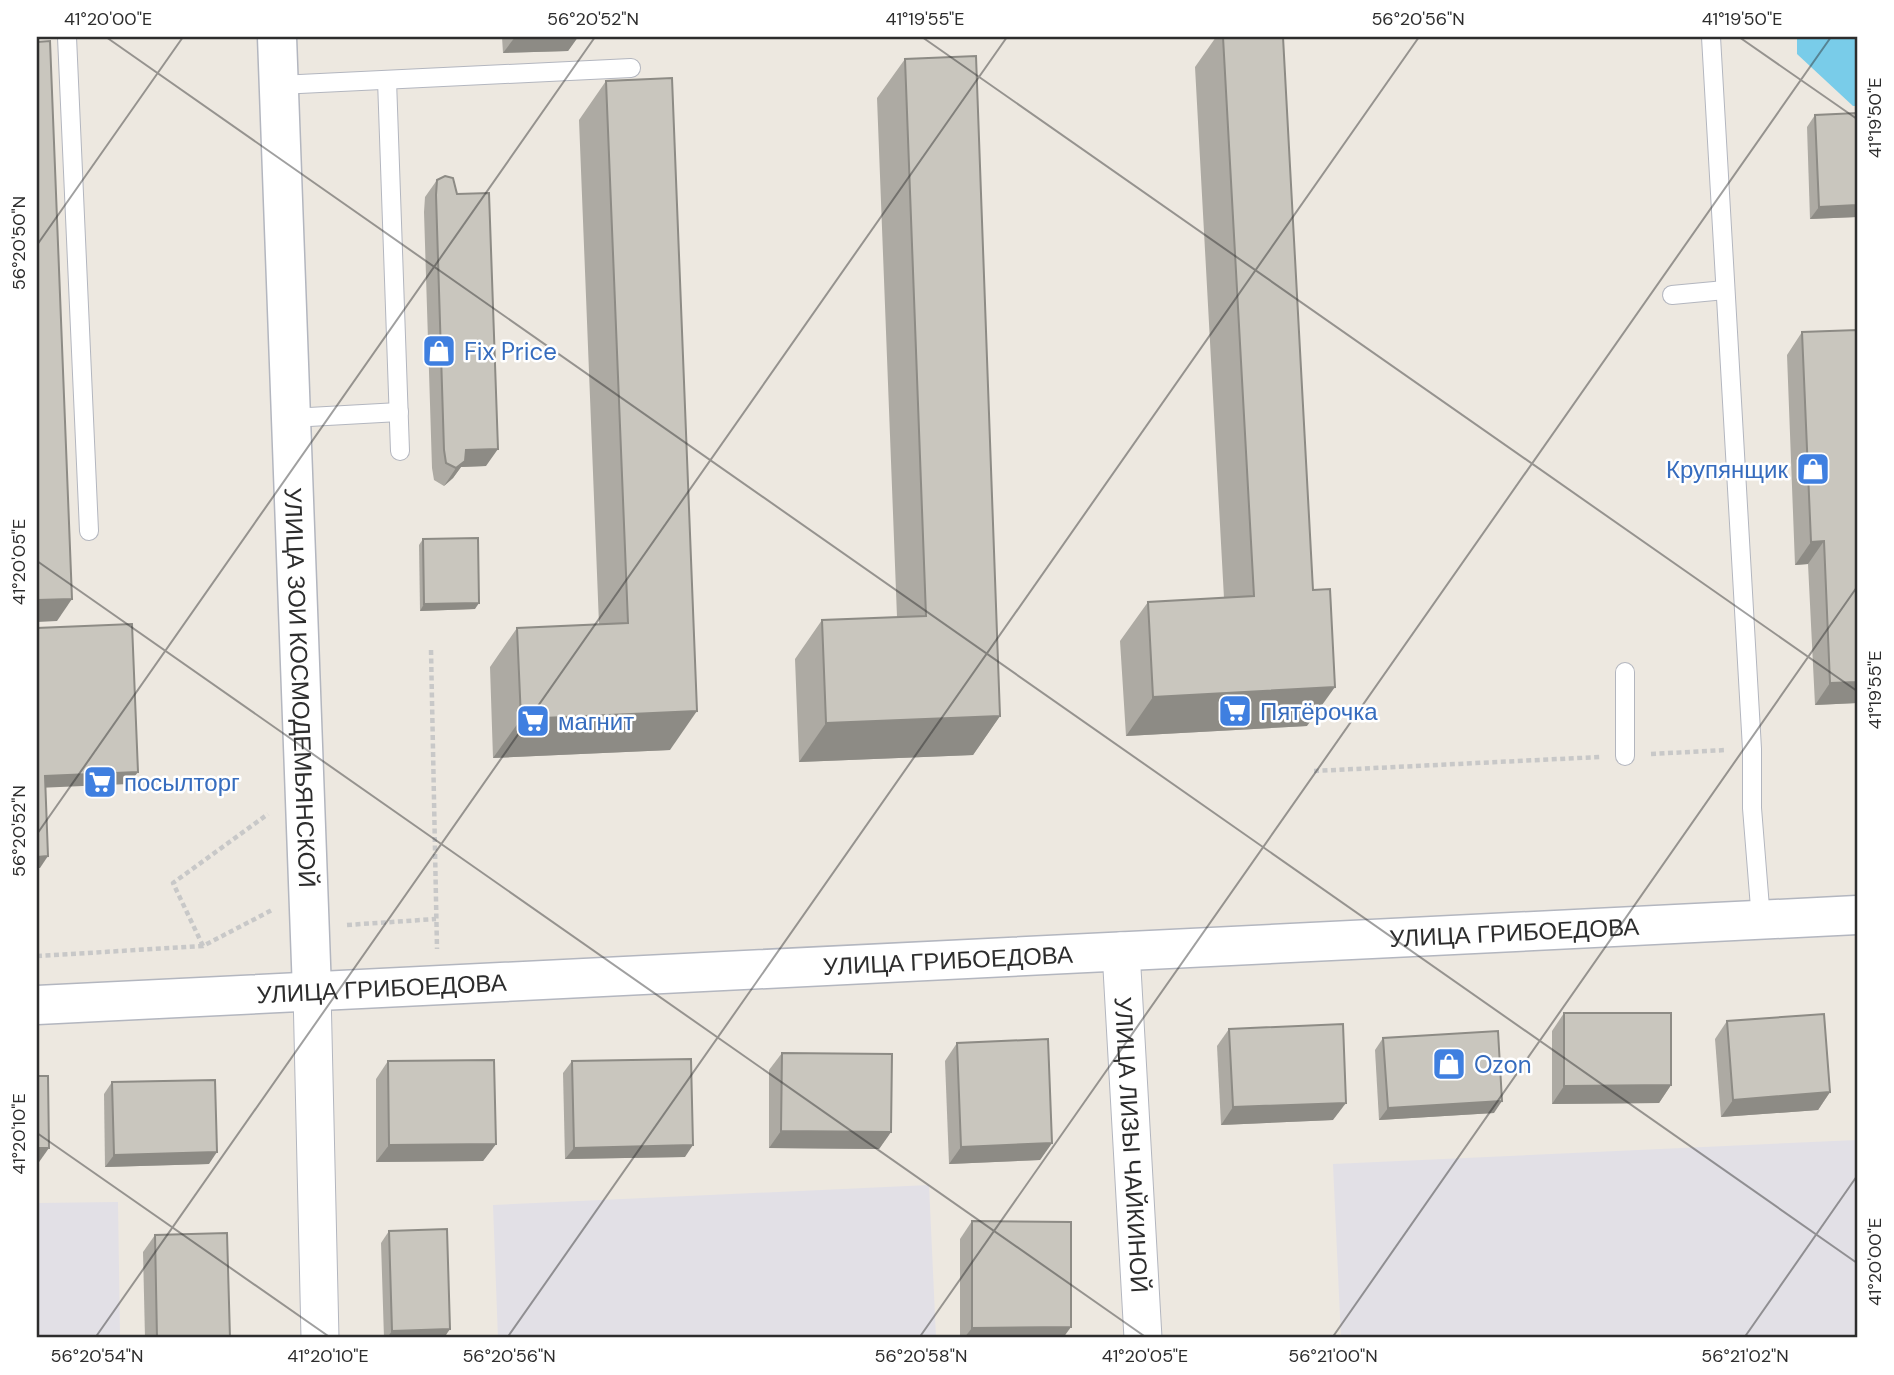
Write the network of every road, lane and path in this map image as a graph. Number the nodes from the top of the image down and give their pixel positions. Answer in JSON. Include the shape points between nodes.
{"nodes":[{"id":1,"x":67,"y":37,"type":"edge"},
{"id":2,"x":277,"y":37,"type":"edge"},
{"id":3,"x":1711,"y":37,"type":"edge"},
{"id":4,"x":631,"y":68,"type":"dead end"},
{"id":5,"x":387,"y":80,"type":"junction"},
{"id":6,"x":279,"y":85,"type":"junction"},
{"id":7,"x":1725,"y":290,"type":"junction"},
{"id":8,"x":1672,"y":295,"type":"dead end"},
{"id":9,"x":399,"y":412,"type":"junction"},
{"id":10,"x":291,"y":418,"type":"junction"},
{"id":11,"x":400,"y":451,"type":"dead end"},
{"id":12,"x":89,"y":531,"type":"dead end"},
{"id":13,"x":431,"y":650,"type":"dead end"},
{"id":14,"x":1625,"y":672,"type":"dead end"},
{"id":15,"x":1752,"y":749,"type":"junction"},
{"id":16,"x":1625,"y":755,"type":"junction"},
{"id":17,"x":1314,"y":771,"type":"dead end"},
{"id":18,"x":304,"y":787,"type":"junction"},
{"id":19,"x":1857,"y":915,"type":"edge"},
{"id":20,"x":436,"y":919,"type":"junction"},
{"id":21,"x":1761,"y":920,"type":"junction"},
{"id":22,"x":310,"y":927,"type":"junction"},
{"id":23,"x":203,"y":946,"type":"junction"},
{"id":24,"x":1121,"y":951,"type":"junction"},
{"id":25,"x":37,"y":956,"type":"edge"},
{"id":26,"x":438,"y":985,"type":"junction"},
{"id":27,"x":312,"y":991,"type":"junction"},
{"id":28,"x":37,"y":1005,"type":"edge"},
{"id":29,"x":320,"y":1338,"type":"edge"},
{"id":30,"x":1143,"y":1338,"type":"edge"}],
"edges":[{"from":1,"to":12,"type":"lane"},
{"from":2,"to":6,"type":"street","name":"УЛИЦА ЗОИ КОСМОДЕМЬЯНСКОЙ"},
{"from":3,"to":7,"type":"lane"},
{"from":4,"to":5,"type":"lane"},
{"from":5,"to":6,"type":"lane"},
{"from":5,"to":9,"type":"lane"},
{"from":6,"to":10,"type":"street","name":"УЛИЦА ЗОИ КОСМОДЕМЬЯНСКОЙ"},
{"from":7,"to":8,"type":"lane"},
{"from":7,"to":15,"type":"lane"},
{"from":9,"to":10,"type":"lane"},
{"from":9,"to":11,"type":"lane"},
{"from":10,"to":18,"type":"street","name":"УЛИЦА ЗОИ КОСМОДЕМЬЯНСКОЙ"},
{"from":13,"to":20,"type":"path"},
{"from":14,"to":16,"type":"lane"},
{"from":15,"to":16,"type":"path"},
{"from":15,"to":21,"type":"lane"},
{"from":16,"to":17,"type":"path"},
{"from":18,"to":22,"type":"street","name":"УЛИЦА ЗОИ КОСМОДЕМЬЯНСКОЙ"},
{"from":18,"to":23,"type":"path","via":[[173,883]]},
{"from":19,"to":21,"type":"street","name":"УЛИЦА ГРИБОЕДОВА"},
{"from":20,"to":22,"type":"path"},
{"from":20,"to":26,"type":"path"},
{"from":21,"to":24,"type":"street","name":"УЛИЦА ГРИБОЕДОВА"},
{"from":22,"to":23,"type":"path","via":[[278,907]]},
{"from":22,"to":27,"type":"street","name":"УЛИЦА ЗОИ КОСМОДЕМЬЯНСКОЙ"},
{"from":23,"to":25,"type":"path"},
{"from":24,"to":26,"type":"street","name":"УЛИЦА ГРИБОЕДОВА"},
{"from":24,"to":30,"type":"street","name":"УЛИЦА ЛИЗЫ ЧАЙКИНОЙ"},
{"from":26,"to":27,"type":"street","name":"УЛИЦА ГРИБОЕДОВА"},
{"from":27,"to":28,"type":"street","name":"УЛИЦА ГРИБОЕДОВА"},
{"from":27,"to":29,"type":"street","name":"УЛИЦА ЗОИ КОСМОДЕМЬЯНСКОЙ"}]}
